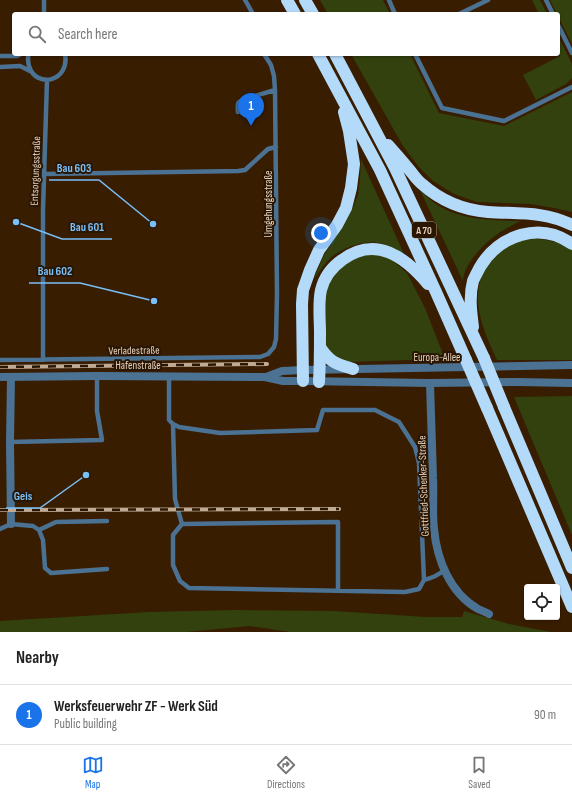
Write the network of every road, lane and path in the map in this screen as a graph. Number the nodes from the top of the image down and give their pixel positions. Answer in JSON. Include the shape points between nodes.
{"nodes":[{"id":1,"x":44,"y":0,"type":"edge"},
{"id":2,"x":245,"y":0,"type":"edge"},
{"id":3,"x":288,"y":0,"type":"edge"},
{"id":4,"x":305,"y":0,"type":"edge"},
{"id":5,"x":388,"y":0,"type":"edge"},
{"id":6,"x":488,"y":0,"type":"edge"},
{"id":7,"x":546,"y":0,"type":"edge"},
{"id":8,"x":44,"y":12,"type":"edge"},
{"id":9,"x":252,"y":12,"type":"edge"},
{"id":10,"x":294,"y":12,"type":"edge"},
{"id":11,"x":312,"y":12,"type":"edge"},
{"id":12,"x":394,"y":12,"type":"edge"},
{"id":13,"x":464,"y":12,"type":"edge"},
{"id":14,"x":551,"y":12,"type":"edge"},
{"id":15,"x":560,"y":29,"type":"edge"},
{"id":16,"x":572,"y":53,"type":"edge"},
{"id":17,"x":0,"y":56,"type":"edge"},
{"id":18,"x":12,"y":56,"type":"edge"},
{"id":19,"x":28,"y":56,"type":"edge"},
{"id":20,"x":65,"y":56,"type":"edge"},
{"id":21,"x":265,"y":56,"type":"edge"},
{"id":22,"x":319,"y":56,"type":"edge"},
{"id":23,"x":336,"y":56,"type":"edge"},
{"id":24,"x":416,"y":56,"type":"edge"},
{"id":25,"x":0,"y":67,"type":"edge"},
{"id":26,"x":30,"y":71,"type":"junction"},
{"id":27,"x":47,"y":80,"type":"junction"},
{"id":28,"x":572,"y":87,"type":"edge"},
{"id":29,"x":275,"y":90,"type":"junction"},
{"id":30,"x":339,"y":94,"type":"junction"},
{"id":31,"x":248,"y":98,"type":"junction"},
{"id":32,"x":373,"y":126,"type":"junction"},
{"id":33,"x":276,"y":147,"type":"junction"},
{"id":34,"x":44,"y":174,"type":"junction"},
{"id":35,"x":572,"y":225,"type":"edge"},
{"id":36,"x":572,"y":244,"type":"edge"},
{"id":37,"x":436,"y":292,"type":"junction"},
{"id":38,"x":473,"y":336,"type":"junction"},
{"id":39,"x":320,"y":347,"type":"junction"},
{"id":40,"x":268,"y":354,"type":"joint"},
{"id":41,"x":0,"y":360,"type":"edge"},
{"id":42,"x":43,"y":360,"type":"junction"},
{"id":43,"x":572,"y":365,"type":"edge"},
{"id":44,"x":354,"y":369,"type":"junction"},
{"id":45,"x":97,"y":376,"type":"junction"},
{"id":46,"x":302,"y":376,"type":"junction"},
{"id":47,"x":319,"y":376,"type":"junction"},
{"id":48,"x":0,"y":377,"type":"edge"},
{"id":49,"x":11,"y":377,"type":"junction"},
{"id":50,"x":169,"y":377,"type":"junction"},
{"id":51,"x":430,"y":383,"type":"junction"},
{"id":52,"x":572,"y":383,"type":"edge"},
{"id":53,"x":173,"y":424,"type":"junction"},
{"id":54,"x":10,"y":442,"type":"junction"},
{"id":55,"x":107,"y":521,"type":"dead end"},
{"id":56,"x":11,"y":524,"type":"junction"},
{"id":57,"x":182,"y":524,"type":"junction"},
{"id":58,"x":0,"y":528,"type":"edge"},
{"id":59,"x":39,"y":530,"type":"junction"},
{"id":60,"x":572,"y":568,"type":"edge"},
{"id":61,"x":107,"y":569,"type":"dead end"},
{"id":62,"x":444,"y":570,"type":"junction"},
{"id":63,"x":424,"y":580,"type":"junction"},
{"id":64,"x":338,"y":591,"type":"junction"},
{"id":65,"x":572,"y":607,"type":"edge"},
{"id":66,"x":489,"y":614,"type":"dead end"}],
"edges":[{"from":1,"to":8,"type":"lane"},
{"from":2,"to":9,"type":"lane"},
{"from":3,"to":10,"type":"highway"},
{"from":4,"to":11,"type":"highway"},
{"from":5,"to":12,"type":"lane"},
{"from":6,"to":13,"type":"lane"},
{"from":7,"to":14,"type":"lane"},
{"from":15,"to":16,"type":"lane"},
{"from":17,"to":18,"type":"lane"},
{"from":19,"to":26,"type":"lane"},
{"from":20,"to":27,"type":"lane","via":[[65,67],[61,73]]},
{"from":21,"to":29,"type":"lane","name":"Umgehungsstraße","via":[[271,65]]},
{"from":22,"to":30,"type":"highway","number":"A 70"},
{"from":23,"to":32,"type":"highway","number":"A 70"},
{"from":24,"to":28,"type":"lane","via":[[442,108],[488,118],[504,121]]},
{"from":25,"to":26,"type":"lane","via":[[20,66]]},
{"from":26,"to":27,"type":"lane","via":[[35,76]]},
{"from":27,"to":34,"type":"lane","name":"Entsorgungsstraße"},
{"from":29,"to":31,"type":"lane"},
{"from":29,"to":33,"type":"lane","name":"Umgehungsstraße"},
{"from":30,"to":37,"type":"highway","number":"A 70","via":[[380,170]]},
{"from":30,"to":46,"type":"highway","via":[[354,164],[351,188],[346,208],[319,250],[303,290]]},
{"from":31,"to":31,"type":"lane","via":[[242,112],[238,104]]},
{"from":32,"to":35,"type":"highway","via":[[421,183],[455,205],[489,212],[540,214]]},
{"from":32,"to":38,"type":"highway","number":"A 70"},
{"from":33,"to":34,"type":"lane","via":[[268,149],[245,170],[238,171]]},
{"from":33,"to":40,"type":"lane","name":"Umgehungsstraße","via":[[276,339]]},
{"from":34,"to":42,"type":"lane","name":"Entsorgungsstraße"},
{"from":36,"to":38,"type":"highway","via":[[560,236],[532,232],[510,238],[493,251],[473,281]]},
{"from":37,"to":39,"type":"highway","via":[[419,273],[391,253],[378,249],[355,251],[336,263],[329,271],[322,289]]},
{"from":37,"to":65,"type":"highway","number":"A 70","bridge":true},
{"from":38,"to":60,"type":"highway","number":"A 70","bridge":true},
{"from":39,"to":44,"type":"highway","via":[[332,361]]},
{"from":39,"to":47,"type":"highway"},
{"from":40,"to":42,"type":"lane","name":"Verladestraße","via":[[260,357]]},
{"from":41,"to":42,"type":"lane","name":"Verladestraße"},
{"from":43,"to":44,"type":"street","name":"Europa-Allee"},
{"from":44,"to":47,"type":"street","name":"Europa-Allee"},
{"from":45,"to":49,"type":"street","name":"Hafenstraße"},
{"from":45,"to":50,"type":"street","name":"Hafenstraße"},
{"from":45,"to":54,"type":"lane","via":[[97,411],[102,440]]},
{"from":46,"to":47,"type":"street","name":"Europa-Allee"},
{"from":46,"to":47,"type":"street","name":"Europa-Allee"},
{"from":46,"to":50,"type":"street","name":"Hafenstraße","via":[[282,371],[265,377]]},
{"from":47,"to":51,"type":"street","name":"Europa-Allee"},
{"from":48,"to":49,"type":"street","name":"Hafenstraße"},
{"from":49,"to":54,"type":"street"},
{"from":50,"to":53,"type":"lane","via":[[169,420]]},
{"from":51,"to":52,"type":"street","name":"Europa-Allee"},
{"from":51,"to":62,"type":"street","name":"Gottfried-Schenker-Straße","via":[[434,529],[437,551]]},
{"from":53,"to":57,"type":"lane","via":[[175,499]]},
{"from":53,"to":63,"type":"lane","via":[[220,432],[317,430],[323,410],[375,410],[399,422],[415,447],[419,463]]},
{"from":54,"to":56,"type":"street"},
{"from":55,"to":59,"type":"lane","via":[[56,522]]},
{"from":56,"to":58,"type":"lane"},
{"from":56,"to":59,"type":"lane","via":[[33,526]]},
{"from":57,"to":64,"type":"lane","via":[[173,535],[173,565],[180,580],[189,588]]},
{"from":57,"to":64,"type":"lane","via":[[338,522]]},
{"from":59,"to":61,"type":"lane","via":[[43,540],[45,568],[51,573]]},
{"from":62,"to":63,"type":"lane","via":[[439,575]]},
{"from":62,"to":66,"type":"street","name":"Gottfried-Schenker-Straße","via":[[464,598]]},
{"from":63,"to":64,"type":"lane","via":[[419,589],[405,592]]}]}
